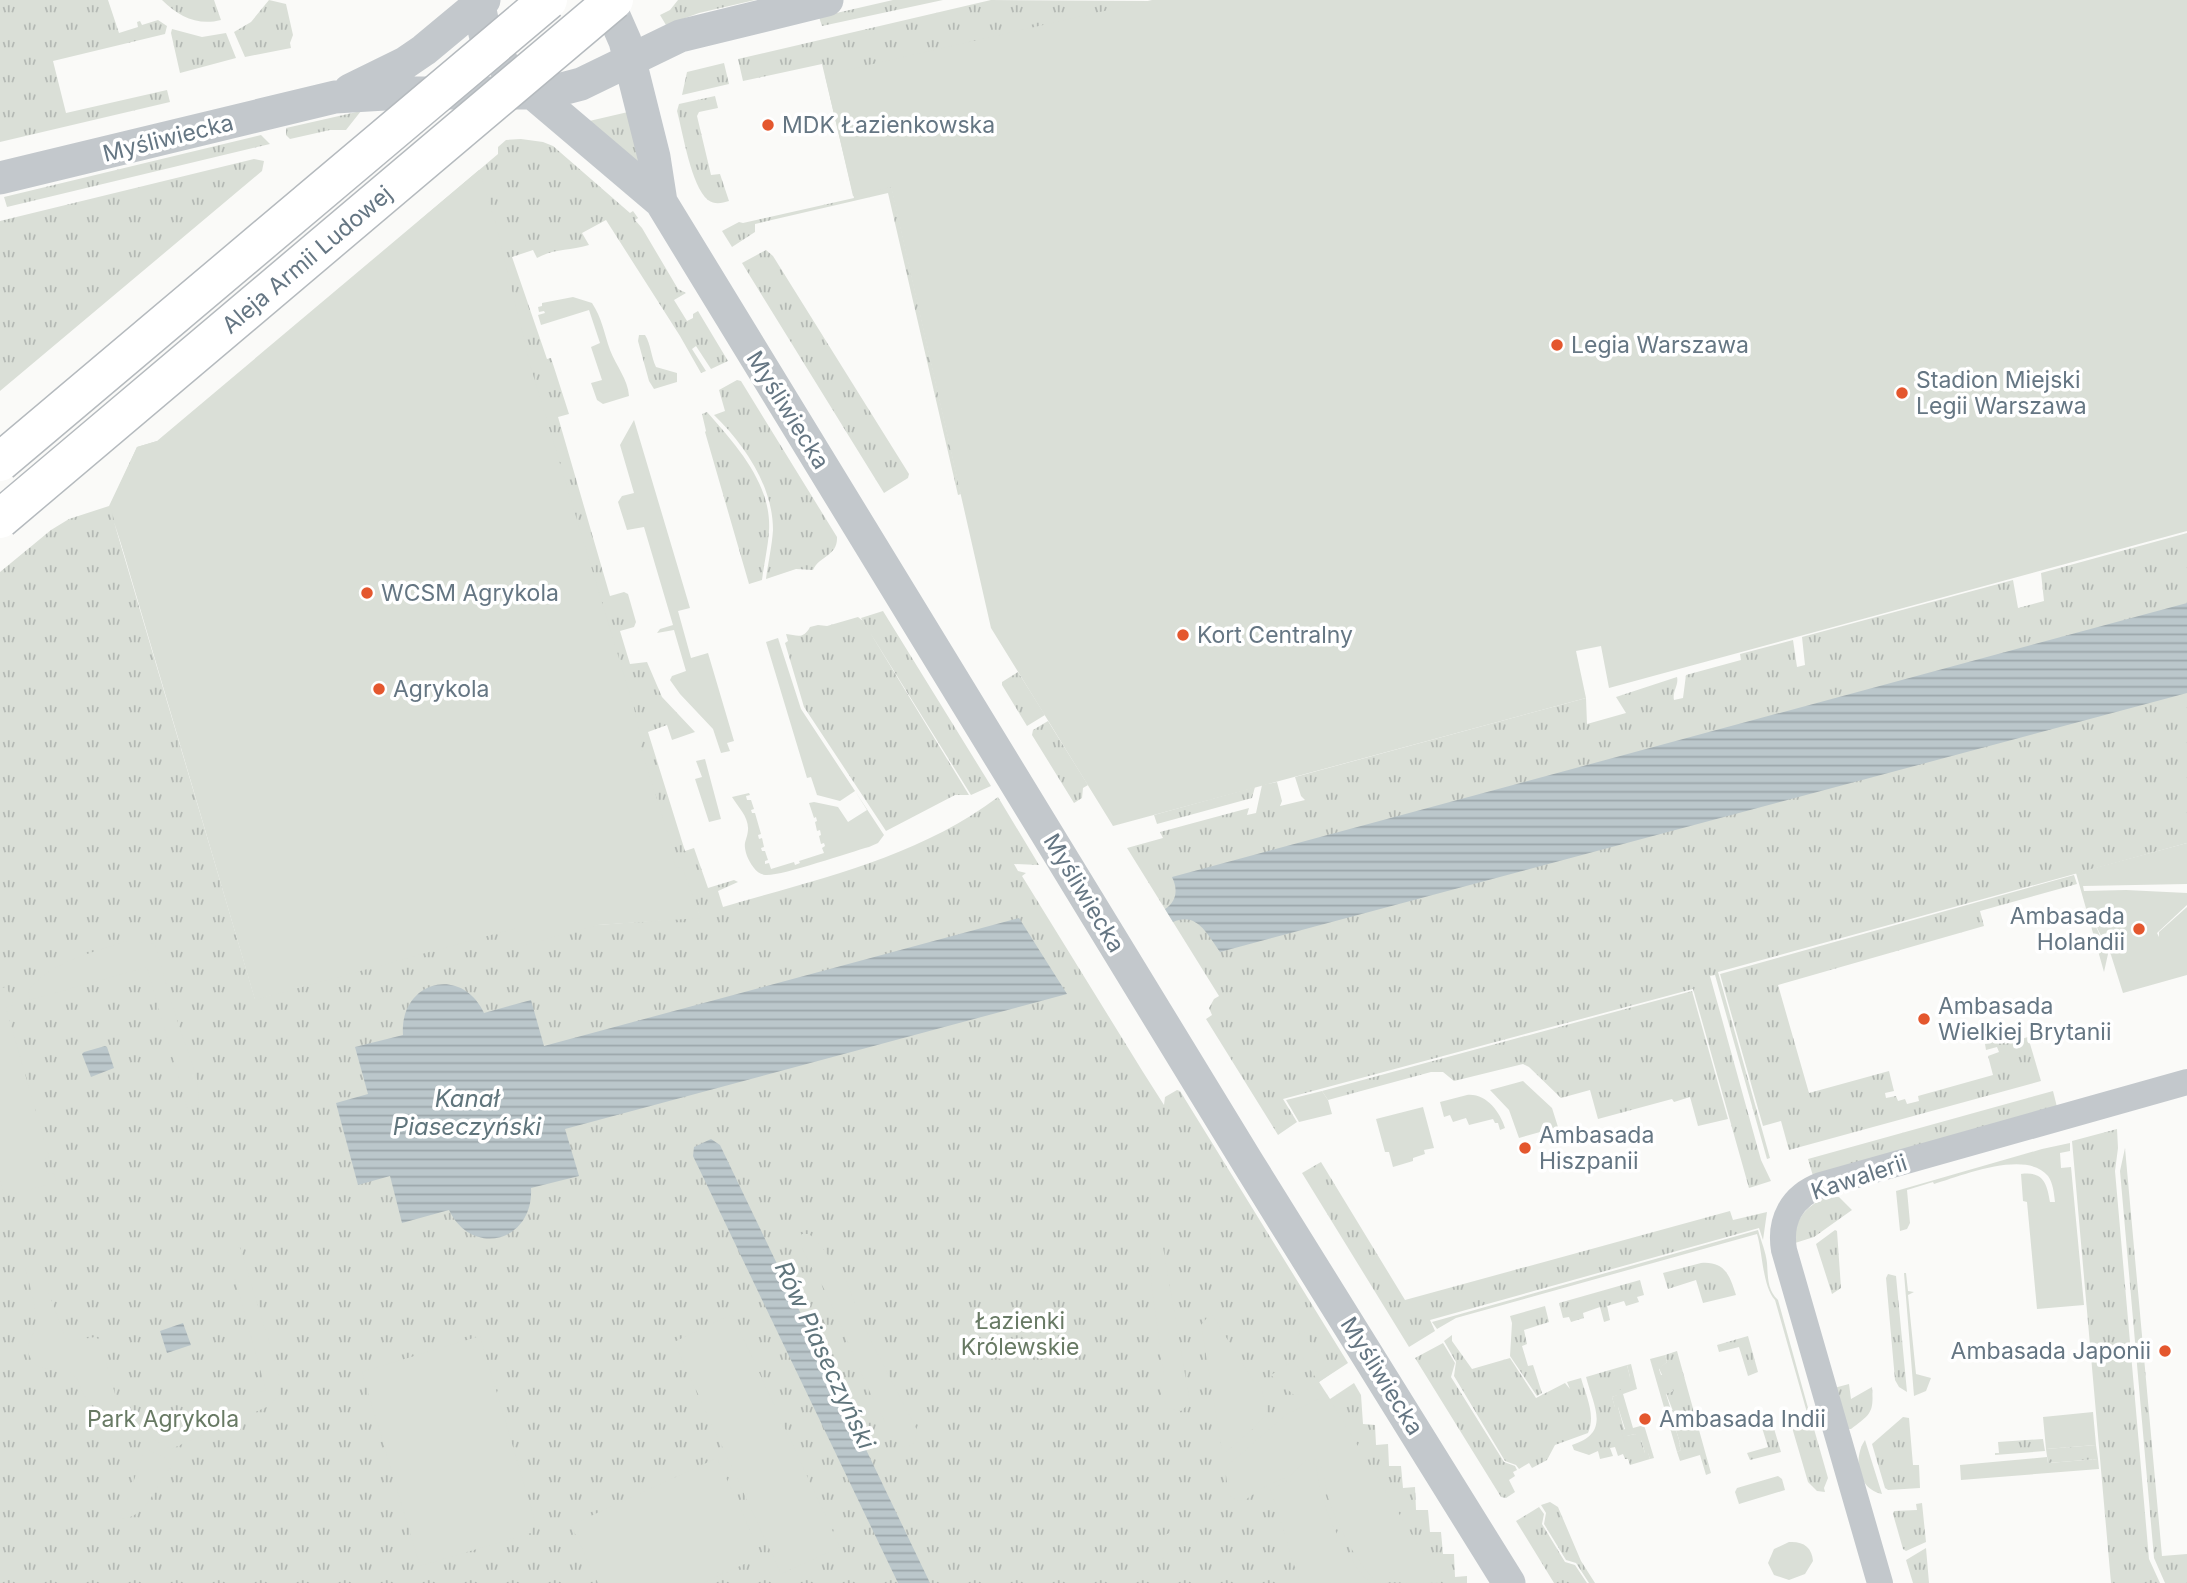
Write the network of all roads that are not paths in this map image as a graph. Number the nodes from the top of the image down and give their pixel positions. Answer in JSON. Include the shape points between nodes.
{"nodes":[{"id":1,"x":548,"y":0,"type":"edge"},
{"id":2,"x":607,"y":0,"type":"edge"},
{"id":3,"x":614,"y":0,"type":"edge"},
{"id":4,"x":827,"y":0,"type":"edge"},
{"id":5,"x":480,"y":2,"type":"edge"},
{"id":6,"x":630,"y":60,"type":"junction"},
{"id":7,"x":529,"y":93,"type":"junction"},
{"id":8,"x":335,"y":97,"type":"junction"},
{"id":9,"x":0,"y":178,"type":"edge"},
{"id":10,"x":661,"y":202,"type":"junction"},
{"id":11,"x":0,"y":462,"type":"edge"},
{"id":12,"x":0,"y":519,"type":"edge"},
{"id":13,"x":2187,"y":1082,"type":"edge"},
{"id":14,"x":1509,"y":1583,"type":"edge"},
{"id":15,"x":1880,"y":1583,"type":"edge"}],
"edges":[{"from":1,"to":11,"type":"main road","name":"Aleja Armii Ludowej","bridge":true},
{"from":2,"to":6,"type":"street","name":"Myśliwiecka"},
{"from":3,"to":12,"type":"main road","name":"Aleja Armii Ludowej","bridge":true},
{"from":4,"to":6,"type":"street","via":[[693,32]]},
{"from":5,"to":7,"type":"street","via":[[491,47]]},
{"from":5,"to":8,"type":"street","name":"Myśliwiecka","via":[[425,50]]},
{"from":6,"to":7,"type":"street","via":[[581,84]]},
{"from":6,"to":10,"type":"street","name":"Myśliwiecka"},
{"from":7,"to":8,"type":"street","name":"Myśliwiecka"},
{"from":7,"to":10,"type":"street","name":"Myśliwiecka"},
{"from":8,"to":9,"type":"street","name":"Myśliwiecka"},
{"from":10,"to":14,"type":"street","name":"Myśliwiecka"},
{"from":13,"to":15,"type":"street","name":"Kawalerii","via":[[1821,1185],[1797,1199],[1786,1217],[1784,1250]]}]}
